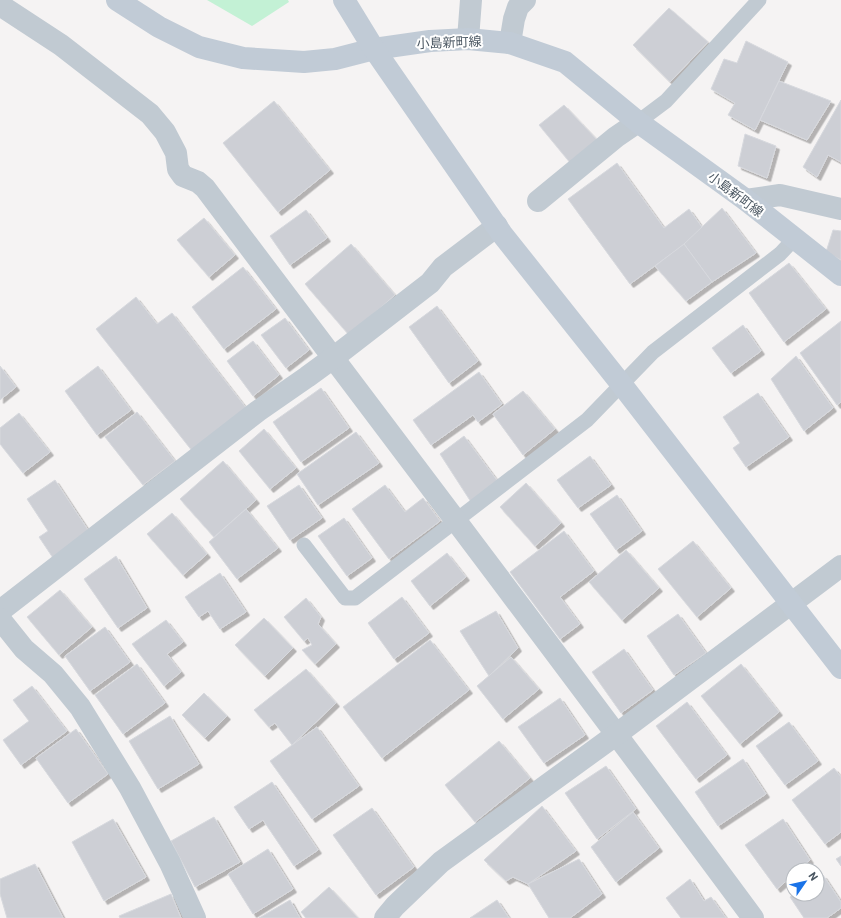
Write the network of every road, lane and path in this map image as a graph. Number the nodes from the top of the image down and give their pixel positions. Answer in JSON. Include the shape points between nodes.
{"nodes":[{"id":1,"x":117,"y":0,"type":"edge"},
{"id":2,"x":344,"y":0,"type":"edge"},
{"id":3,"x":471,"y":0,"type":"edge"},
{"id":4,"x":525,"y":0,"type":"edge"},
{"id":5,"x":759,"y":0,"type":"edge"},
{"id":6,"x":0,"y":5,"type":"edge"},
{"id":7,"x":468,"y":39,"type":"junction"},
{"id":8,"x":510,"y":44,"type":"junction"},
{"id":9,"x":374,"y":49,"type":"junction"},
{"id":10,"x":638,"y":122,"type":"junction"},
{"id":11,"x":746,"y":200,"type":"junction"},
{"id":12,"x":538,"y":201,"type":"dead end"},
{"id":13,"x":841,"y":209,"type":"edge"},
{"id":14,"x":497,"y":226,"type":"junction"},
{"id":15,"x":794,"y":239,"type":"junction"},
{"id":16,"x":841,"y":275,"type":"edge"},
{"id":17,"x":333,"y":358,"type":"junction"},
{"id":18,"x":622,"y":386,"type":"junction"},
{"id":19,"x":456,"y":521,"type":"junction"},
{"id":20,"x":304,"y":545,"type":"dead end"},
{"id":21,"x":841,"y":566,"type":"edge"},
{"id":22,"x":791,"y":604,"type":"junction"},
{"id":23,"x":0,"y":611,"type":"edge"},
{"id":24,"x":0,"y":619,"type":"edge"},
{"id":25,"x":841,"y":668,"type":"edge"},
{"id":26,"x":617,"y":734,"type":"junction"},
{"id":27,"x":195,"y":918,"type":"edge"},
{"id":28,"x":385,"y":918,"type":"edge"},
{"id":29,"x":754,"y":918,"type":"edge"}],
"edges":[{"from":1,"to":9,"type":"street","name":"小島新町線","via":[[159,28],[199,47],[243,58],[304,62],[335,59]]},
{"from":2,"to":9,"type":"street"},
{"from":3,"to":7,"type":"street"},
{"from":4,"to":8,"type":"street","via":[[518,7]]},
{"from":5,"to":10,"type":"lane","via":[[666,101]]},
{"from":6,"to":17,"type":"street","via":[[61,45],[150,114],[165,132],[176,153],[178,169],[183,176],[205,188]]},
{"from":7,"to":8,"type":"street","name":"小島新町線"},
{"from":7,"to":9,"type":"street","name":"小島新町線","via":[[430,41]]},
{"from":8,"to":10,"type":"street","name":"小島新町線","via":[[565,62]]},
{"from":9,"to":14,"type":"street"},
{"from":10,"to":11,"type":"street","name":"小島新町線"},
{"from":10,"to":12,"type":"street"},
{"from":11,"to":13,"type":"street","via":[[780,195]]},
{"from":11,"to":15,"type":"street","name":"小島新町線"},
{"from":14,"to":17,"type":"street","via":[[443,267],[430,283]]},
{"from":14,"to":18,"type":"street"},
{"from":15,"to":16,"type":"street","name":"小島新町線"},
{"from":15,"to":18,"type":"lane","via":[[780,254],[653,352]]},
{"from":17,"to":19,"type":"street"},
{"from":17,"to":23,"type":"street","via":[[258,411]]},
{"from":18,"to":19,"type":"lane","via":[[587,420]]},
{"from":18,"to":22,"type":"street"},
{"from":19,"to":20,"type":"lane","via":[[355,598],[345,598]]},
{"from":19,"to":26,"type":"street"},
{"from":21,"to":22,"type":"street"},
{"from":22,"to":25,"type":"street"},
{"from":22,"to":26,"type":"street"},
{"from":24,"to":27,"type":"street","via":[[24,649],[53,674],[80,706],[130,788],[170,863]]},
{"from":26,"to":28,"type":"street","via":[[441,862]]},
{"from":26,"to":29,"type":"street"}]}
